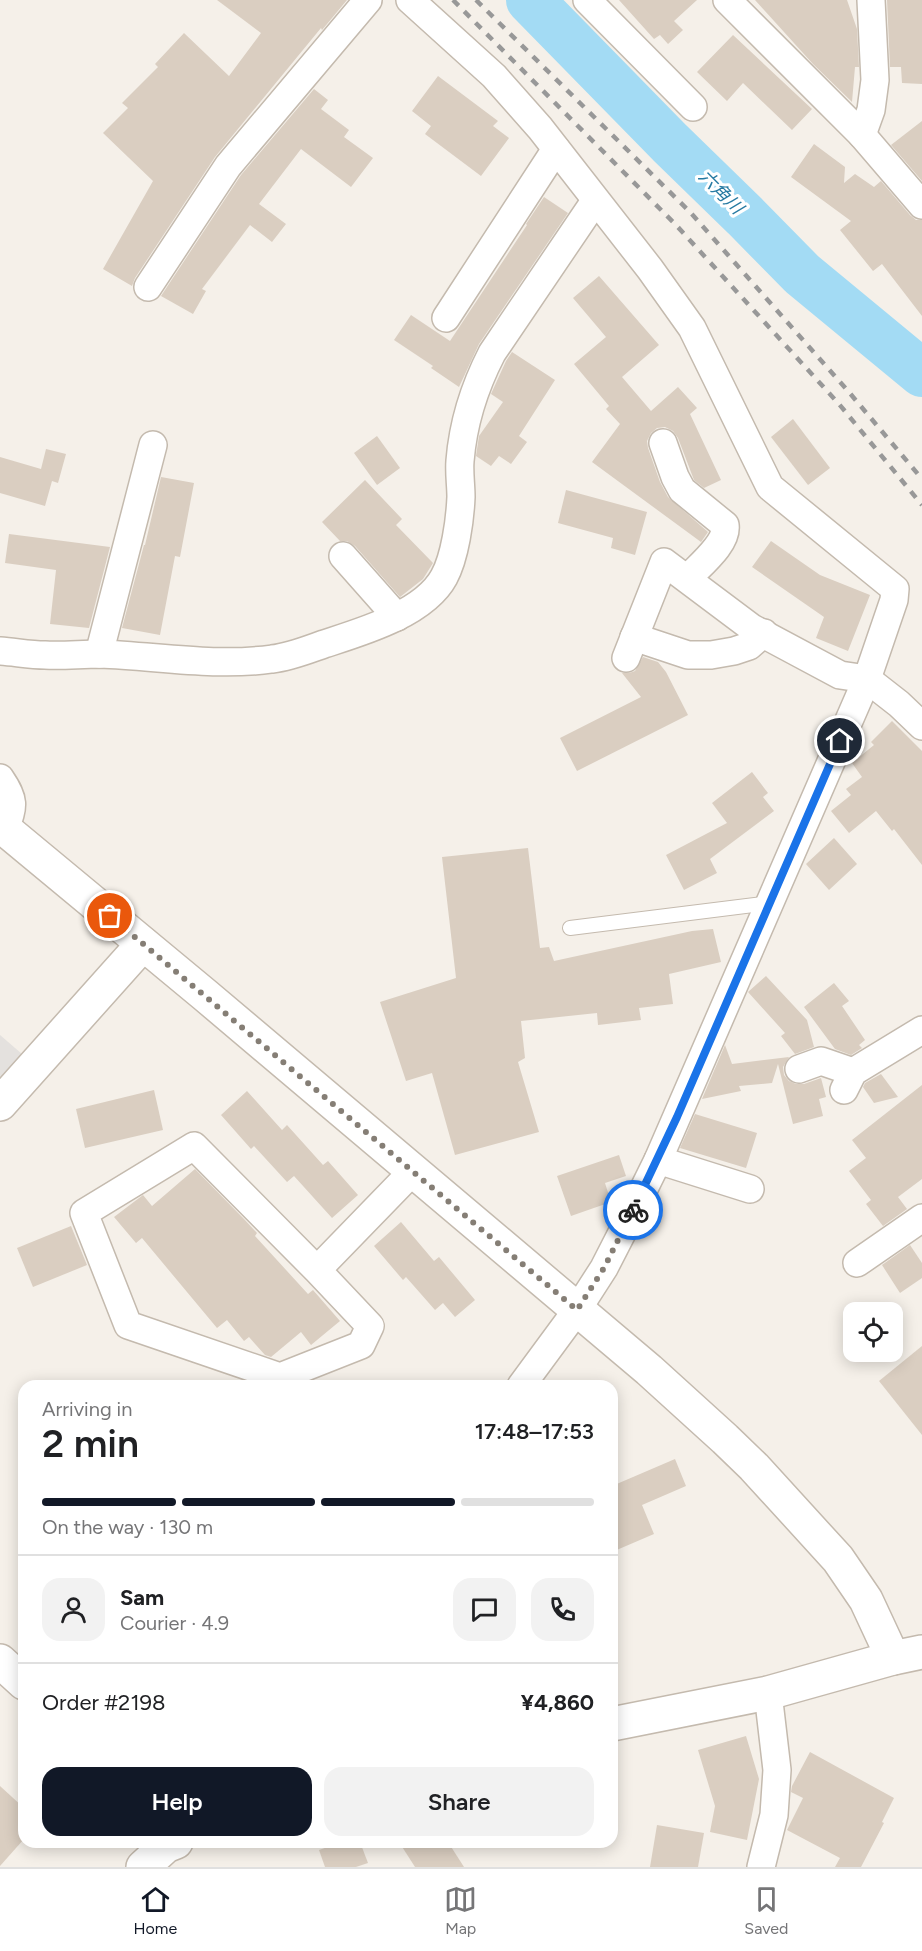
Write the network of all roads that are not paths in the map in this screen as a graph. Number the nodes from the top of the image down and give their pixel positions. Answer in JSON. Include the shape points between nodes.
{"nodes":[{"id":1,"x":368,"y":0,"type":"edge"},
{"id":2,"x":410,"y":0,"type":"edge"},
{"id":3,"x":587,"y":0,"type":"edge"},
{"id":4,"x":727,"y":0,"type":"edge"},
{"id":5,"x":871,"y":0,"type":"edge"},
{"id":6,"x":693,"y":107,"type":"dead end"},
{"id":7,"x":862,"y":135,"type":"junction"},
{"id":8,"x":556,"y":149,"type":"junction"},
{"id":9,"x":595,"y":201,"type":"junction"},
{"id":10,"x":922,"y":205,"type":"edge"},
{"id":11,"x":148,"y":287,"type":"dead end"},
{"id":12,"x":446,"y":318,"type":"dead end"},
{"id":13,"x":663,"y":443,"type":"dead end"},
{"id":14,"x":153,"y":445,"type":"dead end"},
{"id":15,"x":343,"y":556,"type":"dead end"},
{"id":16,"x":688,"y":578,"type":"junction"},
{"id":17,"x":397,"y":617,"type":"junction"},
{"id":18,"x":764,"y":633,"type":"junction"},
{"id":19,"x":0,"y":651,"type":"edge"},
{"id":20,"x":99,"y":654,"type":"junction"},
{"id":21,"x":867,"y":680,"type":"junction"},
{"id":22,"x":922,"y":726,"type":"edge"},
{"id":23,"x":0,"y":778,"type":"edge"},
{"id":24,"x":3,"y":827,"type":"edge"},
{"id":25,"x":770,"y":903,"type":"junction"},
{"id":26,"x":570,"y":928,"type":"dead end"},
{"id":27,"x":143,"y":944,"type":"junction"},
{"id":28,"x":922,"y":1030,"type":"edge"},
{"id":29,"x":799,"y":1068,"type":"dead end"},
{"id":30,"x":0,"y":1104,"type":"edge"},
{"id":31,"x":658,"y":1160,"type":"junction"},
{"id":32,"x":413,"y":1171,"type":"junction"},
{"id":33,"x":750,"y":1190,"type":"dead end"},
{"id":34,"x":922,"y":1218,"type":"edge"},
{"id":35,"x":857,"y":1263,"type":"dead end"},
{"id":36,"x":317,"y":1270,"type":"junction"},
{"id":37,"x":577,"y":1310,"type":"junction"},
{"id":38,"x":525,"y":1380,"type":"edge"},
{"id":39,"x":908,"y":1655,"type":"edge"},
{"id":40,"x":0,"y":1661,"type":"edge"},
{"id":41,"x":18,"y":1678,"type":"edge"},
{"id":42,"x":768,"y":1693,"type":"junction"},
{"id":43,"x":618,"y":1723,"type":"edge"},
{"id":44,"x":761,"y":1867,"type":"edge"}],
"edges":[{"from":1,"to":11,"type":"street","via":[[228,166]]},
{"from":2,"to":8,"type":"street","via":[[494,75]]},
{"from":3,"to":6,"type":"street"},
{"from":4,"to":7,"type":"street"},
{"from":5,"to":7,"type":"street","via":[[874,80],[871,110]]},
{"from":7,"to":10,"type":"street"},
{"from":8,"to":9,"type":"street"},
{"from":8,"to":12,"type":"street"},
{"from":9,"to":17,"type":"street","via":[[492,353],[480,378],[462,451],[460,501],[450,561],[444,578],[430,594]]},
{"from":9,"to":21,"type":"street","via":[[692,328],[770,487],[896,589]]},
{"from":13,"to":16,"type":"street","via":[[681,490],[725,525],[722,542]]},
{"from":14,"to":20,"type":"street"},
{"from":15,"to":17,"type":"street"},
{"from":16,"to":18,"type":"street"},
{"from":16,"to":18,"type":"street","via":[[664,561],[630,647],[711,655],[734,651]]},
{"from":17,"to":20,"type":"street","via":[[349,637],[271,659],[176,660]]},
{"from":18,"to":21,"type":"street","via":[[840,675]]},
{"from":19,"to":20,"type":"street","via":[[43,656]]},
{"from":21,"to":22,"type":"street"},
{"from":21,"to":25,"type":"street"},
{"from":23,"to":24,"type":"street","via":[[13,809]]},
{"from":24,"to":27,"type":"street"},
{"from":25,"to":26,"type":"lane"},
{"from":25,"to":31,"type":"street"},
{"from":27,"to":30,"type":"street"},
{"from":27,"to":32,"type":"street"},
{"from":28,"to":29,"type":"street","via":[[848,1081],[821,1061]]},
{"from":31,"to":33,"type":"street"},
{"from":31,"to":37,"type":"street","via":[[604,1268]]},
{"from":32,"to":36,"type":"street"},
{"from":32,"to":37,"type":"street"},
{"from":34,"to":35,"type":"street"},
{"from":36,"to":36,"type":"street","via":[[194,1146],[84,1213],[128,1325],[280,1377],[361,1345],[370,1326]]},
{"from":37,"to":38,"type":"street"},
{"from":37,"to":39,"type":"street","via":[[725,1439],[793,1508],[838,1559]]},
{"from":39,"to":42,"type":"street"},
{"from":40,"to":41,"type":"street"},
{"from":42,"to":43,"type":"street"},
{"from":42,"to":44,"type":"street","via":[[777,1770],[774,1815]]}]}
